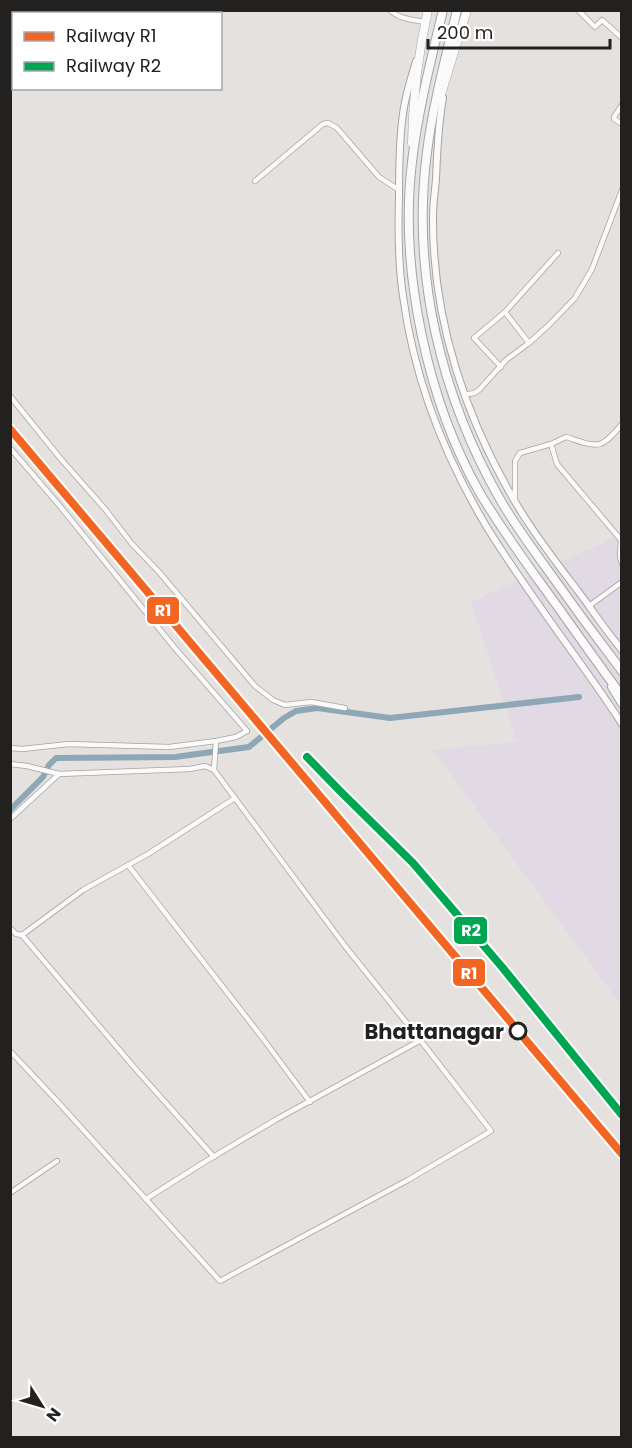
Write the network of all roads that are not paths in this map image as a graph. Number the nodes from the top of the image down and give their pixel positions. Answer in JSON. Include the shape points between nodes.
{"nodes":[{"id":1,"x":390,"y":10,"type":"edge"},
{"id":2,"x":428,"y":10,"type":"edge"},
{"id":3,"x":443,"y":10,"type":"edge"},
{"id":4,"x":458,"y":10,"type":"edge"},
{"id":5,"x":467,"y":10,"type":"edge"},
{"id":6,"x":578,"y":10,"type":"edge"},
{"id":7,"x":425,"y":22,"type":"junction"},
{"id":8,"x":621,"y":38,"type":"edge"},
{"id":9,"x":422,"y":41,"type":"junction"},
{"id":10,"x":449,"y":71,"type":"junction"},
{"id":11,"x":621,"y":105,"type":"edge"},
{"id":12,"x":621,"y":124,"type":"edge"},
{"id":13,"x":431,"y":125,"type":"junction"},
{"id":14,"x":411,"y":162,"type":"junction"},
{"id":15,"x":255,"y":181,"type":"dead end"},
{"id":16,"x":399,"y":190,"type":"junction"},
{"id":17,"x":621,"y":190,"type":"edge"},
{"id":18,"x":558,"y":253,"type":"dead end"},
{"id":19,"x":506,"y":312,"type":"junction"},
{"id":20,"x":529,"y":343,"type":"junction"},
{"id":21,"x":501,"y":367,"type":"junction"},
{"id":22,"x":464,"y":395,"type":"junction"},
{"id":23,"x":10,"y":396,"type":"edge"},
{"id":24,"x":621,"y":424,"type":"edge"},
{"id":25,"x":551,"y":444,"type":"junction"},
{"id":26,"x":10,"y":448,"type":"edge"},
{"id":27,"x":515,"y":501,"type":"junction"},
{"id":28,"x":621,"y":564,"type":"edge"},
{"id":29,"x":621,"y":582,"type":"edge"},
{"id":30,"x":589,"y":606,"type":"junction"},
{"id":31,"x":597,"y":639,"type":"junction"},
{"id":32,"x":621,"y":650,"type":"edge"},
{"id":33,"x":621,"y":666,"type":"edge"},
{"id":34,"x":601,"y":668,"type":"junction"},
{"id":35,"x":621,"y":671,"type":"edge"},
{"id":36,"x":621,"y":696,"type":"edge"},
{"id":37,"x":621,"y":705,"type":"edge"},
{"id":38,"x":345,"y":708,"type":"dead end"},
{"id":39,"x":621,"y":724,"type":"edge"},
{"id":40,"x":216,"y":741,"type":"junction"},
{"id":41,"x":10,"y":748,"type":"edge"},
{"id":42,"x":10,"y":764,"type":"edge"},
{"id":43,"x":214,"y":770,"type":"junction"},
{"id":44,"x":59,"y":774,"type":"junction"},
{"id":45,"x":235,"y":798,"type":"junction"},
{"id":46,"x":10,"y":819,"type":"edge"},
{"id":47,"x":128,"y":865,"type":"junction"},
{"id":48,"x":10,"y":928,"type":"edge"},
{"id":49,"x":22,"y":935,"type":"junction"},
{"id":50,"x":421,"y":1040,"type":"junction"},
{"id":51,"x":10,"y":1051,"type":"edge"},
{"id":52,"x":310,"y":1102,"type":"junction"},
{"id":53,"x":214,"y":1156,"type":"junction"},
{"id":54,"x":57,"y":1161,"type":"dead end"},
{"id":55,"x":10,"y":1193,"type":"edge"},
{"id":56,"x":146,"y":1199,"type":"junction"}],
"edges":[{"from":1,"to":7,"type":"street","via":[[403,18]]},
{"from":2,"to":7,"type":"main road"},
{"from":3,"to":14,"type":"highway"},
{"from":4,"to":13,"type":"highway"},
{"from":5,"to":10,"type":"main road"},
{"from":6,"to":8,"type":"street","via":[[595,27],[602,20]]},
{"from":7,"to":9,"type":"main road"},
{"from":9,"to":14,"type":"main road","via":[[413,104]]},
{"from":9,"to":16,"type":"street","via":[[406,94]]},
{"from":10,"to":13,"type":"main road"},
{"from":10,"to":22,"type":"street","via":[[437,134],[434,242],[444,322]]},
{"from":11,"to":12,"type":"street","via":[[614,119]]},
{"from":13,"to":31,"type":"highway","via":[[424,193],[425,261],[442,361],[465,430],[492,486]]},
{"from":14,"to":34,"type":"highway","via":[[409,231],[414,288],[429,366],[444,413],[481,494]]},
{"from":15,"to":16,"type":"street","via":[[328,123],[337,128],[380,177]]},
{"from":16,"to":39,"type":"street","via":[[400,260],[410,335],[432,413],[451,459],[489,530]]},
{"from":17,"to":20,"type":"street","via":[[592,269],[575,298]]},
{"from":18,"to":19,"type":"street"},
{"from":19,"to":20,"type":"street"},
{"from":19,"to":21,"type":"street","via":[[474,338]]},
{"from":20,"to":21,"type":"street"},
{"from":21,"to":22,"type":"street","via":[[479,390]]},
{"from":22,"to":27,"type":"street","via":[[486,448]]},
{"from":23,"to":38,"type":"street","via":[[255,686],[285,705],[311,702]]},
{"from":24,"to":25,"type":"street","via":[[604,444],[594,446],[566,437]]},
{"from":25,"to":27,"type":"street","via":[[520,453],[515,461]]},
{"from":25,"to":28,"type":"street","via":[[557,464],[621,540]]},
{"from":26,"to":40,"type":"street","via":[[247,731]]},
{"from":27,"to":30,"type":"street"},
{"from":29,"to":30,"type":"street"},
{"from":30,"to":32,"type":"street"},
{"from":31,"to":33,"type":"street"},
{"from":31,"to":35,"type":"highway"},
{"from":34,"to":36,"type":"highway"},
{"from":34,"to":37,"type":"street"},
{"from":40,"to":41,"type":"street","via":[[169,747],[69,744]]},
{"from":40,"to":43,"type":"street"},
{"from":42,"to":44,"type":"street"},
{"from":43,"to":44,"type":"street","via":[[205,766]]},
{"from":43,"to":45,"type":"street"},
{"from":44,"to":46,"type":"street"},
{"from":45,"to":47,"type":"street"},
{"from":45,"to":50,"type":"street"},
{"from":47,"to":49,"type":"street","via":[[83,890]]},
{"from":47,"to":52,"type":"street"},
{"from":48,"to":49,"type":"street"},
{"from":49,"to":53,"type":"street"},
{"from":50,"to":52,"type":"street"},
{"from":50,"to":56,"type":"street","via":[[491,1131],[219,1281]]},
{"from":51,"to":56,"type":"street"},
{"from":52,"to":53,"type":"street"},
{"from":53,"to":56,"type":"street"},
{"from":54,"to":55,"type":"street"}]}
